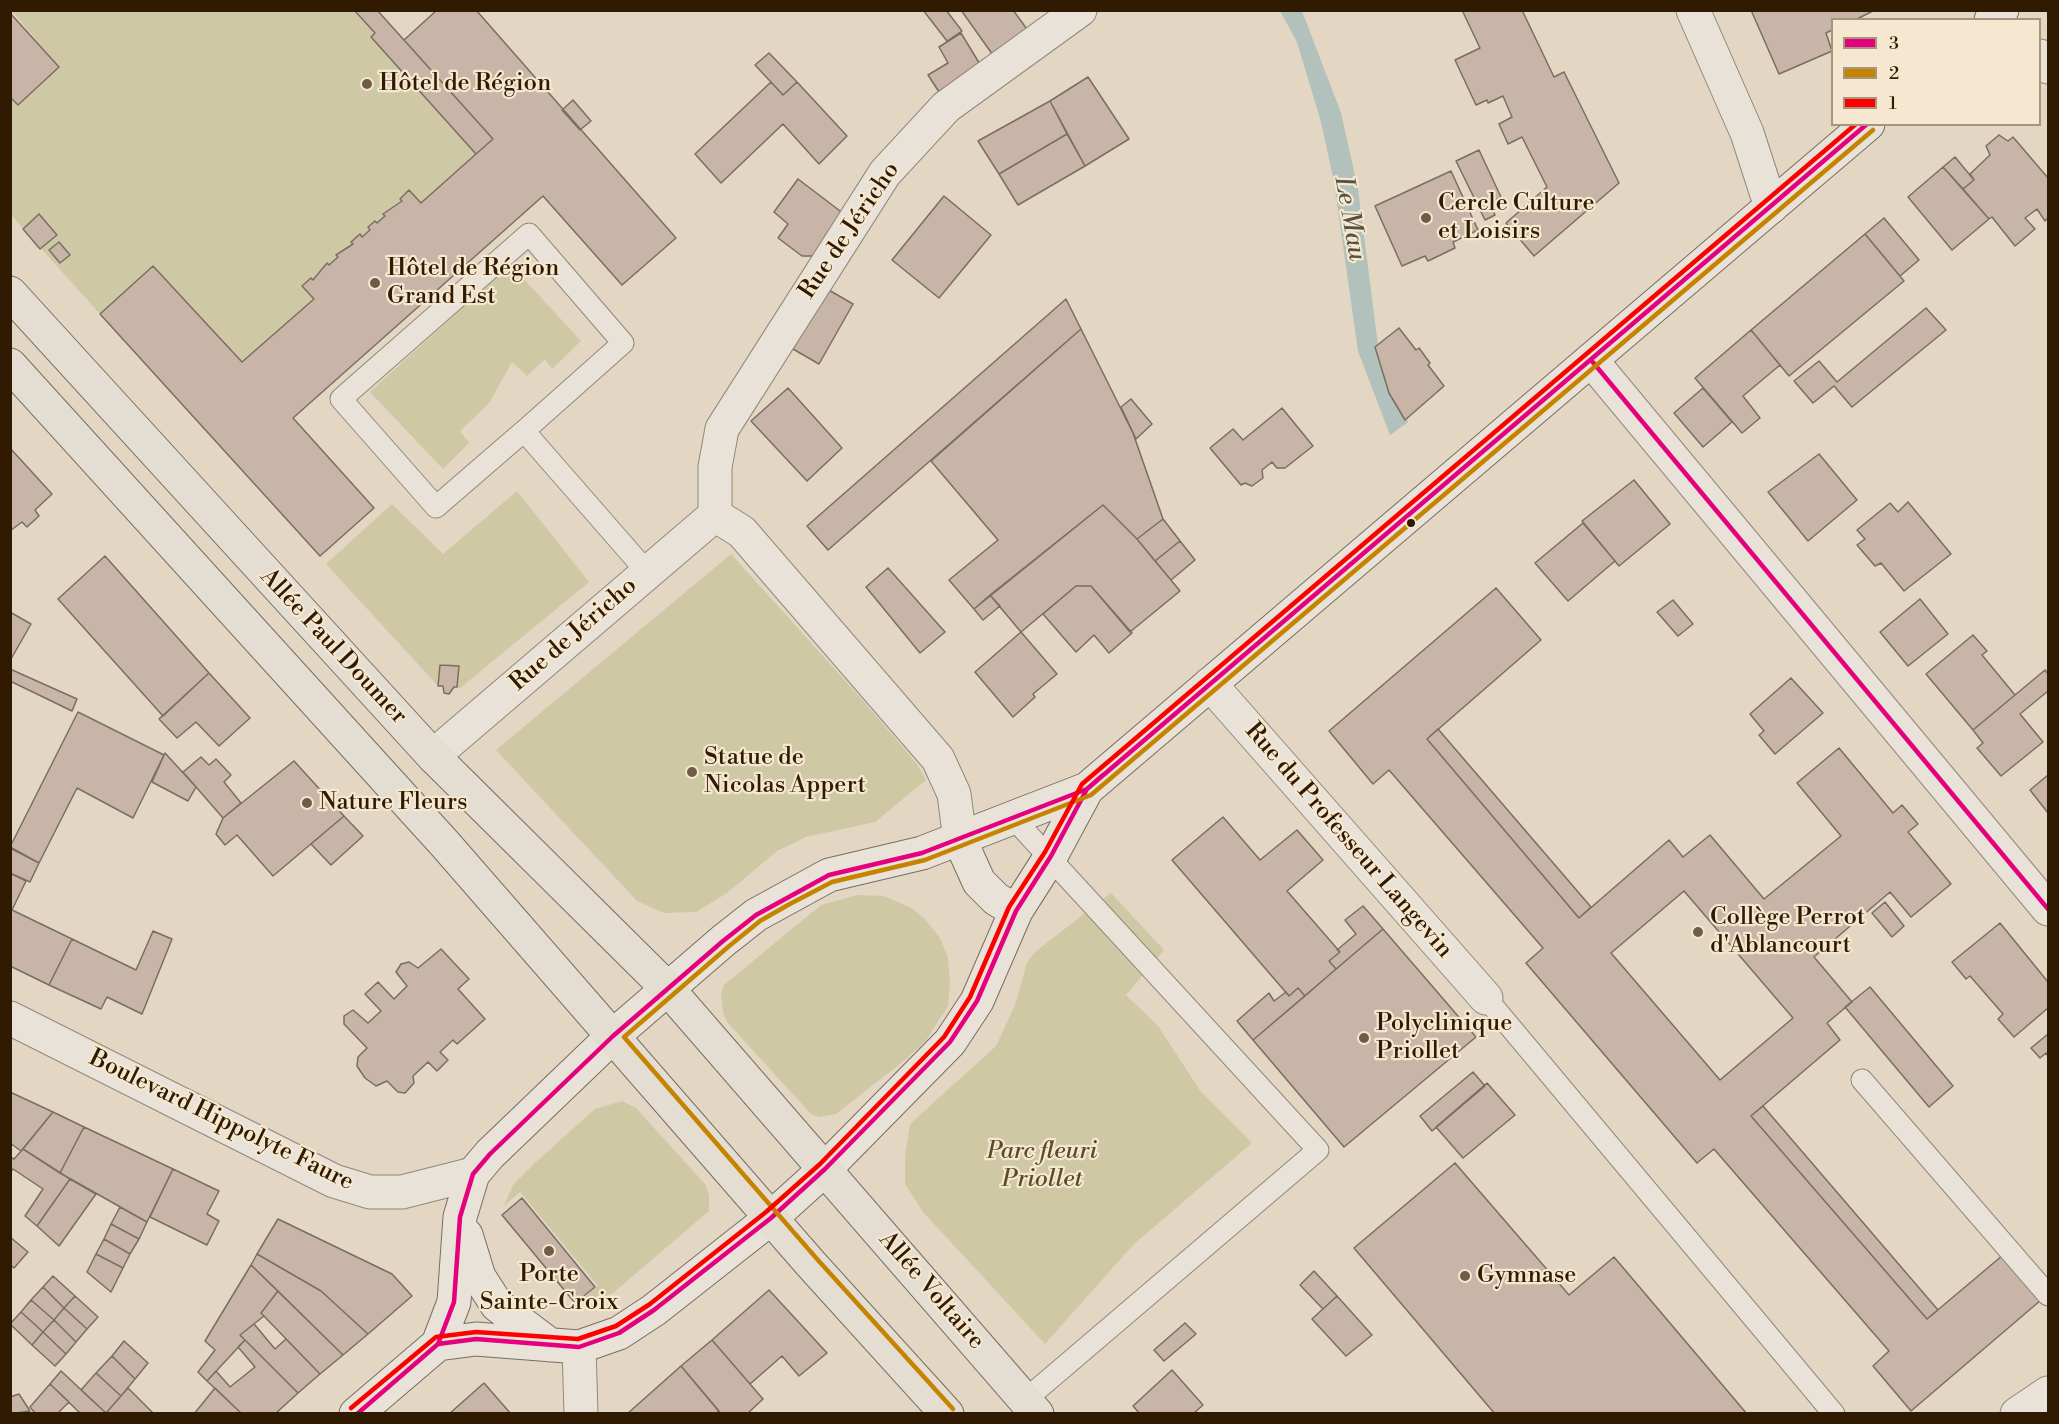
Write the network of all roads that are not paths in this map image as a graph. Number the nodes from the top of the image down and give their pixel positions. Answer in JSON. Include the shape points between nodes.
{"nodes":[{"id":1,"x":1080,"y":10,"type":"edge"},
{"id":2,"x":1693,"y":10,"type":"edge"},
{"id":3,"x":1866,"y":126,"type":"edge"},
{"id":4,"x":1771,"y":207,"type":"junction"},
{"id":5,"x":10,"y":293,"type":"edge"},
{"id":6,"x":1591,"y":360,"type":"junction"},
{"id":7,"x":10,"y":365,"type":"edge"},
{"id":8,"x":524,"y":431,"type":"junction"},
{"id":9,"x":715,"y":515,"type":"junction"},
{"id":10,"x":647,"y":572,"type":"junction"},
{"id":11,"x":1210,"y":684,"type":"junction"},
{"id":12,"x":433,"y":756,"type":"junction"},
{"id":13,"x":1087,"y":789,"type":"junction"},
{"id":14,"x":1013,"y":818,"type":"junction"},
{"id":15,"x":960,"y":840,"type":"junction"},
{"id":16,"x":1051,"y":856,"type":"junction"},
{"id":17,"x":2049,"y":909,"type":"edge"},
{"id":18,"x":1016,"y":912,"type":"junction"},
{"id":19,"x":668,"y":989,"type":"junction"},
{"id":20,"x":1486,"y":998,"type":"joint"},
{"id":21,"x":10,"y":1018,"type":"edge"},
{"id":22,"x":613,"y":1036,"type":"junction"},
{"id":23,"x":1862,"y":1080,"type":"dead end"},
{"id":24,"x":825,"y":1168,"type":"junction"},
{"id":25,"x":473,"y":1174,"type":"junction"},
{"id":26,"x":460,"y":1216,"type":"junction"},
{"id":27,"x":771,"y":1218,"type":"junction"},
{"id":28,"x":2049,"y":1295,"type":"edge"},
{"id":29,"x":438,"y":1344,"type":"junction"},
{"id":30,"x":565,"y":1346,"type":"junction"},
{"id":31,"x":2049,"y":1393,"type":"edge"},
{"id":32,"x":1031,"y":1407,"type":"edge"},
{"id":33,"x":934,"y":1408,"type":"edge"},
{"id":34,"x":356,"y":1413,"type":"edge"},
{"id":35,"x":581,"y":1413,"type":"edge"},
{"id":36,"x":1834,"y":1413,"type":"edge"},
{"id":37,"x":2017,"y":1413,"type":"edge"}],
"edges":[{"from":1,"to":9,"type":"street","name":"Rue de Jéricho","via":[[946,107],[885,173],[722,429],[715,467]]},
{"from":2,"to":4,"type":"street","via":[[1748,133]]},
{"from":3,"to":4,"type":"street"},
{"from":4,"to":6,"type":"street"},
{"from":5,"to":12,"type":"main road","name":"Allée Paul Doumer"},
{"from":6,"to":11,"type":"street"},
{"from":6,"to":17,"type":"street"},
{"from":7,"to":22,"type":"main road","name":"Allée Paul Doumer","via":[[445,844]]},
{"from":8,"to":8,"type":"lane","via":[[623,343],[529,234],[341,399],[436,507]]},
{"from":8,"to":10,"type":"lane"},
{"from":9,"to":10,"type":"street","name":"Rue de Jéricho"},
{"from":9,"to":15,"type":"street","via":[[742,532],[938,759],[954,794]]},
{"from":10,"to":12,"type":"street","name":"Rue de Jéricho"},
{"from":11,"to":13,"type":"street"},
{"from":11,"to":20,"type":"street","name":"Rue du Professeur Langevin"},
{"from":12,"to":19,"type":"main road","name":"Allée Paul Doumer"},
{"from":13,"to":14,"type":"street"},
{"from":13,"to":16,"type":"street"},
{"from":14,"to":15,"type":"street"},
{"from":14,"to":16,"type":"lane"},
{"from":15,"to":18,"type":"street","via":[[979,882]]},
{"from":15,"to":19,"type":"street","via":[[829,875],[756,915]]},
{"from":16,"to":18,"type":"street"},
{"from":16,"to":32,"type":"lane","via":[[1318,1150]]},
{"from":18,"to":24,"type":"street","via":[[977,1001],[950,1042]]},
{"from":19,"to":22,"type":"street"},
{"from":19,"to":24,"type":"main road","name":"Allée Voltaire"},
{"from":20,"to":36,"type":"lane"},
{"from":21,"to":25,"type":"street","name":"Boulevard Hippolyte Faure","via":[[334,1181],[370,1192],[402,1192]]},
{"from":22,"to":25,"type":"street"},
{"from":22,"to":27,"type":"main road","name":"Allée Paul Doumer"},
{"from":23,"to":28,"type":"lane"},
{"from":24,"to":27,"type":"street"},
{"from":24,"to":32,"type":"main road","name":"Allée Voltaire"},
{"from":25,"to":26,"type":"street"},
{"from":26,"to":29,"type":"street","via":[[454,1302]]},
{"from":26,"to":30,"type":"street","via":[[478,1277],[497,1305]]},
{"from":27,"to":30,"type":"street","via":[[619,1333]]},
{"from":27,"to":33,"type":"main road"},
{"from":29,"to":30,"type":"street","via":[[476,1339]]},
{"from":29,"to":34,"type":"street"},
{"from":30,"to":35,"type":"street"},
{"from":31,"to":37,"type":"street"}]}
